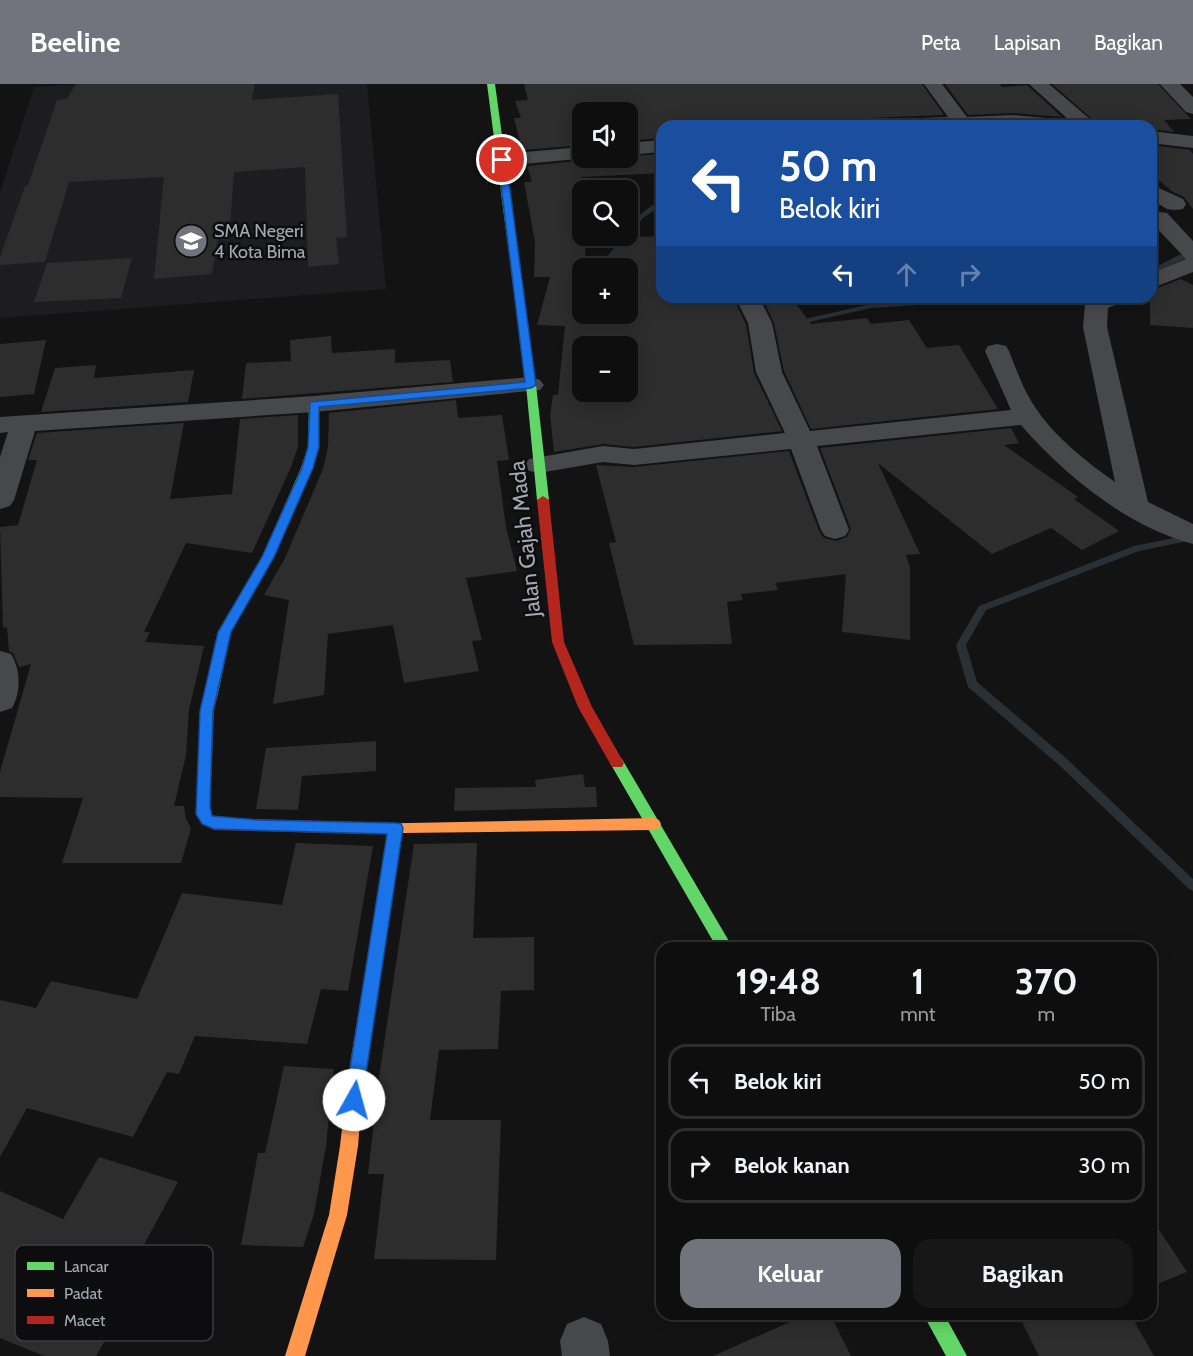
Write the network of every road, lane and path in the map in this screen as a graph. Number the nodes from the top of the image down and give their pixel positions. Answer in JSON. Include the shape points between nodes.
{"nodes":[{"id":1,"x":491,"y":84,"type":"edge"},
{"id":2,"x":933,"y":84,"type":"edge"},
{"id":3,"x":1038,"y":84,"type":"edge"},
{"id":4,"x":1169,"y":84,"type":"edge"},
{"id":5,"x":1193,"y":108,"type":"edge"},
{"id":6,"x":961,"y":120,"type":"edge"},
{"id":7,"x":1081,"y":120,"type":"edge"},
{"id":8,"x":1157,"y":138,"type":"edge"},
{"id":9,"x":1193,"y":142,"type":"edge"},
{"id":10,"x":656,"y":147,"type":"edge"},
{"id":11,"x":638,"y":148,"type":"edge"},
{"id":12,"x":572,"y":154,"type":"edge"},
{"id":13,"x":502,"y":160,"type":"junction"},
{"id":14,"x":1157,"y":199,"type":"edge"},
{"id":15,"x":1169,"y":214,"type":"edge"},
{"id":16,"x":1191,"y":252,"type":"edge"},
{"id":17,"x":1157,"y":277,"type":"edge"},
{"id":18,"x":750,"y":303,"type":"edge"},
{"id":19,"x":1099,"y":303,"type":"edge"},
{"id":20,"x":997,"y":351,"type":"dead end"},
{"id":21,"x":531,"y":385,"type":"junction"},
{"id":22,"x":314,"y":404,"type":"junction"},
{"id":23,"x":1028,"y":416,"type":"junction"},
{"id":24,"x":12,"y":424,"type":"edge"},
{"id":25,"x":802,"y":442,"type":"junction"},
{"id":26,"x":538,"y":465,"type":"junction"},
{"id":27,"x":0,"y":500,"type":"edge"},
{"id":28,"x":1134,"y":508,"type":"junction"},
{"id":29,"x":835,"y":530,"type":"dead end"},
{"id":30,"x":1193,"y":535,"type":"edge"},
{"id":31,"x":0,"y":662,"type":"edge"},
{"id":32,"x":0,"y":700,"type":"edge"},
{"id":33,"x":654,"y":824,"type":"junction"},
{"id":34,"x":396,"y":828,"type":"junction"},
{"id":35,"x":722,"y":942,"type":"edge"},
{"id":36,"x":936,"y":1320,"type":"edge"},
{"id":37,"x":295,"y":1356,"type":"edge"},
{"id":38,"x":957,"y":1356,"type":"edge"}],
"edges":[{"from":1,"to":13,"type":"main road","name":"Jalan Gajah Mada"},
{"from":2,"to":6,"type":"street"},
{"from":3,"to":7,"type":"street"},
{"from":4,"to":5,"type":"street"},
{"from":8,"to":9,"type":"street"},
{"from":10,"to":11,"type":"street"},
{"from":12,"to":13,"type":"street"},
{"from":13,"to":21,"type":"main road","name":"Jalan Gajah Mada"},
{"from":14,"to":15,"type":"street"},
{"from":15,"to":16,"type":"street"},
{"from":16,"to":17,"type":"street"},
{"from":18,"to":25,"type":"street","via":[[760,323],[769,372]]},
{"from":19,"to":28,"type":"street","via":[[1095,327]]},
{"from":20,"to":23,"type":"street"},
{"from":21,"to":22,"type":"street"},
{"from":21,"to":26,"type":"main road","name":"Jalan Gajah Mada"},
{"from":22,"to":24,"type":"street"},
{"from":22,"to":34,"type":"main road","via":[[313,447],[307,468],[268,557],[225,632],[207,711],[203,814],[214,824]]},
{"from":23,"to":25,"type":"street"},
{"from":23,"to":28,"type":"street","via":[[1076,465]]},
{"from":24,"to":27,"type":"street"},
{"from":25,"to":26,"type":"street","via":[[634,458],[603,454]]},
{"from":25,"to":29,"type":"street"},
{"from":26,"to":33,"type":"main road","name":"Jalan Gajah Mada","via":[[558,642],[567,675]]},
{"from":28,"to":30,"type":"street"},
{"from":31,"to":32,"type":"street"},
{"from":33,"to":34,"type":"main road"},
{"from":33,"to":35,"type":"main road","name":"Jalan Gajah Mada"},
{"from":34,"to":37,"type":"main road","via":[[338,1215]]},
{"from":36,"to":38,"type":"main road"}]}
